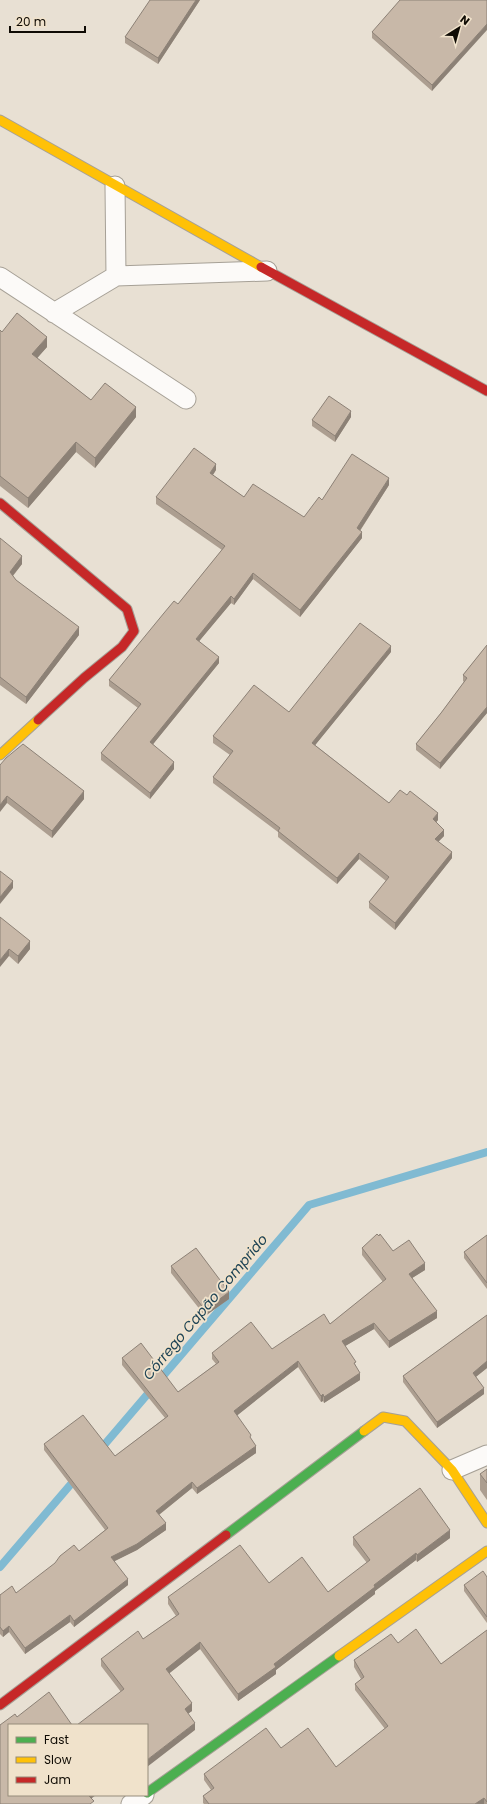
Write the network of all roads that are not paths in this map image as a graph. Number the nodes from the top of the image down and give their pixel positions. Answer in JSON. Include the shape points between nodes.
{"nodes":[{"id":1,"x":0,"y":120,"type":"edge"},
{"id":2,"x":115,"y":186,"type":"junction"},
{"id":3,"x":267,"y":270,"type":"junction"},
{"id":4,"x":116,"y":276,"type":"junction"},
{"id":5,"x":0,"y":277,"type":"edge"},
{"id":6,"x":54,"y":313,"type":"junction"},
{"id":7,"x":487,"y":392,"type":"edge"},
{"id":8,"x":186,"y":399,"type":"dead end"},
{"id":9,"x":0,"y":503,"type":"edge"},
{"id":10,"x":0,"y":754,"type":"edge"},
{"id":11,"x":487,"y":1455,"type":"edge"},
{"id":12,"x":452,"y":1470,"type":"junction"},
{"id":13,"x":487,"y":1523,"type":"edge"},
{"id":14,"x":487,"y":1551,"type":"edge"},
{"id":15,"x":0,"y":1705,"type":"edge"},
{"id":16,"x":148,"y":1792,"type":"edge"},
{"id":17,"x":143,"y":1796,"type":"edge"},
{"id":18,"x":131,"y":1804,"type":"edge"}],
"edges":[{"from":1,"to":2,"type":"street"},
{"from":2,"to":3,"type":"street"},
{"from":2,"to":4,"type":"street"},
{"from":3,"to":4,"type":"street"},
{"from":3,"to":7,"type":"street"},
{"from":4,"to":6,"type":"street"},
{"from":5,"to":6,"type":"street"},
{"from":6,"to":8,"type":"street"},
{"from":9,"to":10,"type":"street","via":[[127,609],[134,631],[128,642],[96,666]]},
{"from":11,"to":12,"type":"street"},
{"from":12,"to":13,"type":"street"},
{"from":12,"to":15,"type":"street","via":[[404,1421],[383,1417]]},
{"from":14,"to":16,"type":"street"},
{"from":17,"to":18,"type":"street"}]}
